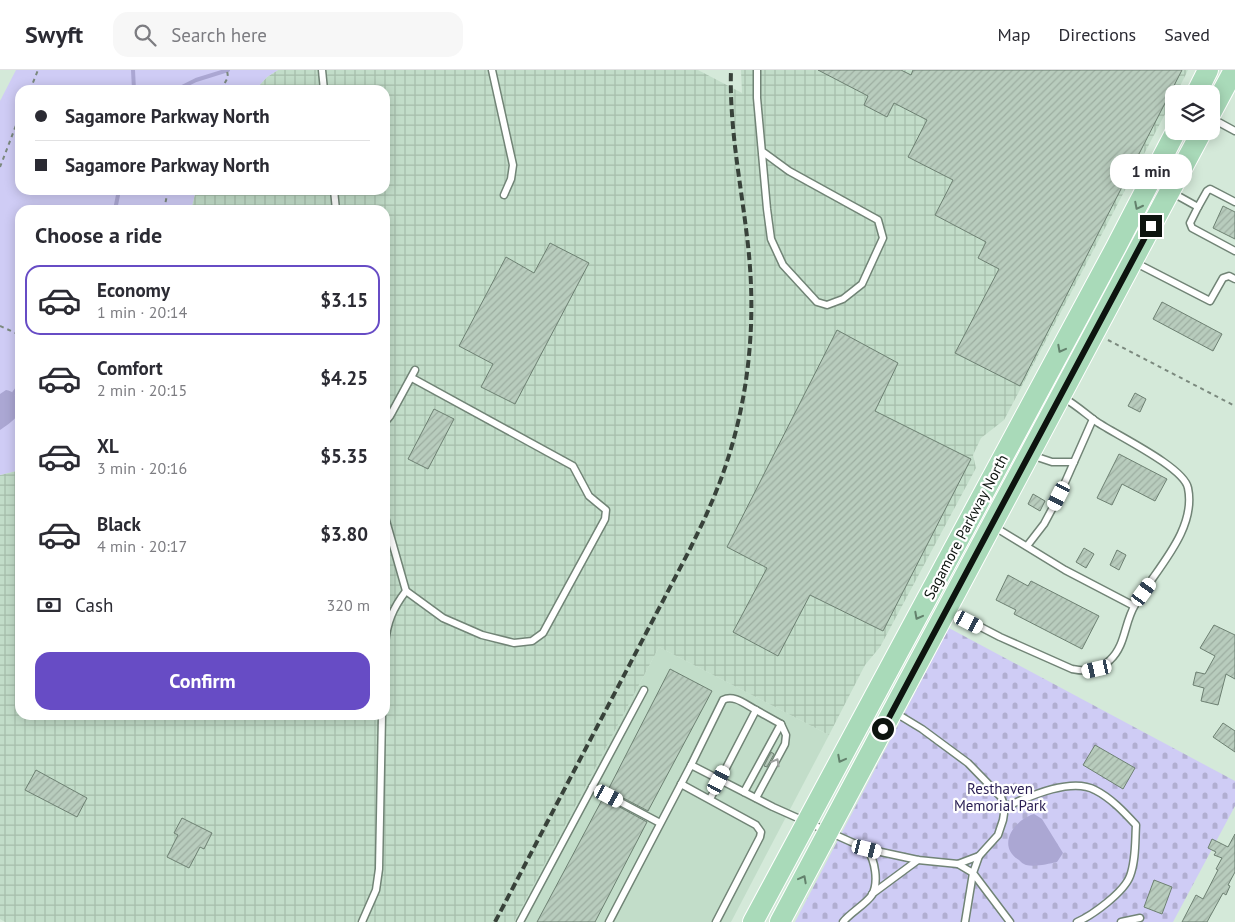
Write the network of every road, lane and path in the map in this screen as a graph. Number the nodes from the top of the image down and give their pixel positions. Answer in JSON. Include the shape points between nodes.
{"nodes":[{"id":1,"x":38,"y":70,"type":"edge"},
{"id":2,"x":322,"y":70,"type":"edge"},
{"id":3,"x":492,"y":70,"type":"edge"},
{"id":4,"x":757,"y":70,"type":"edge"},
{"id":5,"x":1208,"y":70,"type":"edge"},
{"id":6,"x":1234,"y":70,"type":"edge"},
{"id":7,"x":228,"y":71,"type":"edge"},
{"id":8,"x":32,"y":85,"type":"edge"},
{"id":9,"x":224,"y":85,"type":"edge"},
{"id":10,"x":324,"y":85,"type":"edge"},
{"id":11,"x":1200,"y":85,"type":"edge"},
{"id":12,"x":1220,"y":102,"type":"edge"},
{"id":13,"x":1220,"y":123,"type":"edge"},
{"id":14,"x":15,"y":129,"type":"edge"},
{"id":15,"x":1235,"y":131,"type":"edge"},
{"id":16,"x":1171,"y":140,"type":"edge"},
{"id":17,"x":1197,"y":140,"type":"edge"},
{"id":18,"x":763,"y":152,"type":"junction"},
{"id":19,"x":0,"y":167,"type":"edge"},
{"id":20,"x":1170,"y":192,"type":"junction"},
{"id":21,"x":504,"y":195,"type":"dead end"},
{"id":22,"x":1235,"y":202,"type":"edge"},
{"id":23,"x":1198,"y":207,"type":"junction"},
{"id":24,"x":1235,"y":251,"type":"edge"},
{"id":25,"x":1133,"y":261,"type":"junction"},
{"id":26,"x":1235,"y":279,"type":"edge"},
{"id":27,"x":0,"y":326,"type":"edge"},
{"id":28,"x":15,"y":334,"type":"edge"},
{"id":29,"x":1106,"y":339,"type":"dead end"},
{"id":30,"x":415,"y":370,"type":"dead end"},
{"id":31,"x":412,"y":378,"type":"junction"},
{"id":32,"x":1061,"y":396,"type":"junction"},
{"id":33,"x":1235,"y":406,"type":"edge"},
{"id":34,"x":390,"y":416,"type":"edge"},
{"id":35,"x":1093,"y":419,"type":"junction"},
{"id":36,"x":1029,"y":455,"type":"junction"},
{"id":37,"x":1074,"y":462,"type":"junction"},
{"id":38,"x":992,"y":525,"type":"junction"},
{"id":39,"x":390,"y":535,"type":"edge"},
{"id":40,"x":1028,"y":546,"type":"junction"},
{"id":41,"x":406,"y":591,"type":"junction"},
{"id":42,"x":1134,"y":606,"type":"junction"},
{"id":43,"x":947,"y":610,"type":"junction"},
{"id":44,"x":390,"y":619,"type":"edge"},
{"id":45,"x":644,"y":690,"type":"dead end"},
{"id":46,"x":756,"y":710,"type":"junction"},
{"id":47,"x":892,"y":712,"type":"junction"},
{"id":48,"x":382,"y":720,"type":"edge"},
{"id":49,"x":781,"y":724,"type":"junction"},
{"id":50,"x":691,"y":765,"type":"junction"},
{"id":51,"x":719,"y":780,"type":"junction"},
{"id":52,"x":681,"y":784,"type":"junction"},
{"id":53,"x":592,"y":787,"type":"junction"},
{"id":54,"x":744,"y":792,"type":"junction"},
{"id":55,"x":756,"y":798,"type":"junction"},
{"id":56,"x":710,"y":799,"type":"junction"},
{"id":57,"x":1005,"y":807,"type":"junction"},
{"id":58,"x":807,"y":821,"type":"junction"},
{"id":59,"x":660,"y":823,"type":"junction"},
{"id":60,"x":828,"y":832,"type":"junction"},
{"id":61,"x":867,"y":849,"type":"junction"},
{"id":62,"x":979,"y":856,"type":"junction"},
{"id":63,"x":918,"y":860,"type":"junction"},
{"id":64,"x":958,"y":864,"type":"junction"},
{"id":65,"x":973,"y":873,"type":"junction"},
{"id":66,"x":872,"y":894,"type":"junction"},
{"id":67,"x":1140,"y":918,"type":"dead end"},
{"id":68,"x":362,"y":922,"type":"edge"},
{"id":69,"x":520,"y":922,"type":"edge"},
{"id":70,"x":609,"y":922,"type":"edge"},
{"id":71,"x":716,"y":922,"type":"edge"},
{"id":72,"x":753,"y":922,"type":"edge"},
{"id":73,"x":780,"y":922,"type":"edge"},
{"id":74,"x":843,"y":922,"type":"edge"},
{"id":75,"x":965,"y":922,"type":"edge"},
{"id":76,"x":1010,"y":922,"type":"edge"},
{"id":77,"x":1077,"y":922,"type":"edge"},
{"id":78,"x":1121,"y":922,"type":"edge"}],
"edges":[{"from":1,"to":8,"type":"path"},
{"from":2,"to":10,"type":"lane"},
{"from":3,"to":21,"type":"lane","via":[[513,165]]},
{"from":4,"to":18,"type":"lane","via":[[756,98]]},
{"from":5,"to":11,"type":"main road"},
{"from":6,"to":12,"type":"main road"},
{"from":7,"to":9,"type":"path"},
{"from":13,"to":15,"type":"lane"},
{"from":14,"to":19,"type":"path"},
{"from":16,"to":58,"type":"main road","name":"Sagamore Parkway North","one_way":true},
{"from":17,"to":20,"type":"main road","name":"Sagamore Parkway North"},
{"from":18,"to":18,"type":"lane","via":[[771,239],[783,265],[817,302],[827,305],[843,299],[862,284],[883,238],[878,220],[789,171]]},
{"from":20,"to":23,"type":"lane"},
{"from":20,"to":25,"type":"main road","name":"Sagamore Parkway North"},
{"from":22,"to":23,"type":"lane","via":[[1210,189]]},
{"from":23,"to":24,"type":"lane","via":[[1190,223],[1192,228]]},
{"from":25,"to":26,"type":"lane","via":[[1210,301],[1223,278]]},
{"from":25,"to":32,"type":"main road","name":"Sagamore Parkway North"},
{"from":27,"to":28,"type":"path"},
{"from":29,"to":33,"type":"path"},
{"from":30,"to":31,"type":"lane"},
{"from":31,"to":34,"type":"lane"},
{"from":31,"to":41,"type":"lane","via":[[573,466],[589,496],[606,510],[605,519],[543,634],[532,641],[514,643],[482,634],[443,618]]},
{"from":32,"to":35,"type":"lane"},
{"from":32,"to":36,"type":"main road","name":"Sagamore Parkway North"},
{"from":35,"to":37,"type":"lane"},
{"from":35,"to":42,"type":"lane","via":[[1164,462],[1188,486],[1189,513],[1181,531]]},
{"from":36,"to":37,"type":"lane","via":[[1052,462]]},
{"from":36,"to":38,"type":"main road","name":"Sagamore Parkway North"},
{"from":37,"to":40,"type":"lane","via":[[1044,524]]},
{"from":38,"to":40,"type":"lane"},
{"from":38,"to":43,"type":"main road","name":"Sagamore Parkway North"},
{"from":39,"to":41,"type":"lane"},
{"from":40,"to":42,"type":"lane","via":[[1065,570]]},
{"from":41,"to":44,"type":"lane"},
{"from":42,"to":43,"type":"lane","via":[[1122,644],[1110,660],[1097,669],[1084,672],[1000,637]]},
{"from":43,"to":47,"type":"main road","name":"Sagamore Parkway North"},
{"from":45,"to":53,"type":"lane"},
{"from":46,"to":49,"type":"lane"},
{"from":46,"to":50,"type":"lane","via":[[733,698],[723,700]]},
{"from":46,"to":51,"type":"lane"},
{"from":47,"to":57,"type":"lane","via":[[922,729],[968,763],[1001,797]]},
{"from":47,"to":60,"type":"main road","name":"Sagamore Parkway North"},
{"from":48,"to":68,"type":"lane","via":[[379,869],[376,890]]},
{"from":49,"to":54,"type":"lane"},
{"from":55,"to":49,"type":"lane","one_way":true,"via":[[785,744],[786,735]]},
{"from":50,"to":51,"type":"lane"},
{"from":50,"to":52,"type":"lane"},
{"from":51,"to":54,"type":"lane"},
{"from":51,"to":56,"type":"lane"},
{"from":52,"to":56,"type":"lane"},
{"from":52,"to":59,"type":"lane"},
{"from":53,"to":59,"type":"lane"},
{"from":53,"to":69,"type":"lane"},
{"from":54,"to":55,"type":"lane"},
{"from":55,"to":58,"type":"lane"},
{"from":56,"to":71,"type":"lane","via":[[756,825],[761,832]]},
{"from":57,"to":62,"type":"lane","via":[[998,834]]},
{"from":57,"to":77,"type":"lane","via":[[1072,785],[1094,789],[1117,805],[1136,825],[1130,877],[1109,902]]},
{"from":58,"to":60,"type":"lane"},
{"from":58,"to":72,"type":"main road","name":"Sagamore Parkway North"},
{"from":59,"to":70,"type":"lane"},
{"from":60,"to":61,"type":"lane"},
{"from":73,"to":60,"type":"main road","name":"Sagamore Parkway North","one_way":true},
{"from":61,"to":63,"type":"lane"},
{"from":61,"to":66,"type":"lane","via":[[875,866]]},
{"from":62,"to":64,"type":"lane"},
{"from":62,"to":65,"type":"lane"},
{"from":63,"to":64,"type":"lane"},
{"from":63,"to":66,"type":"lane"},
{"from":64,"to":65,"type":"lane"},
{"from":65,"to":75,"type":"lane"},
{"from":65,"to":76,"type":"lane"},
{"from":66,"to":74,"type":"lane"},
{"from":67,"to":78,"type":"lane"}]}
